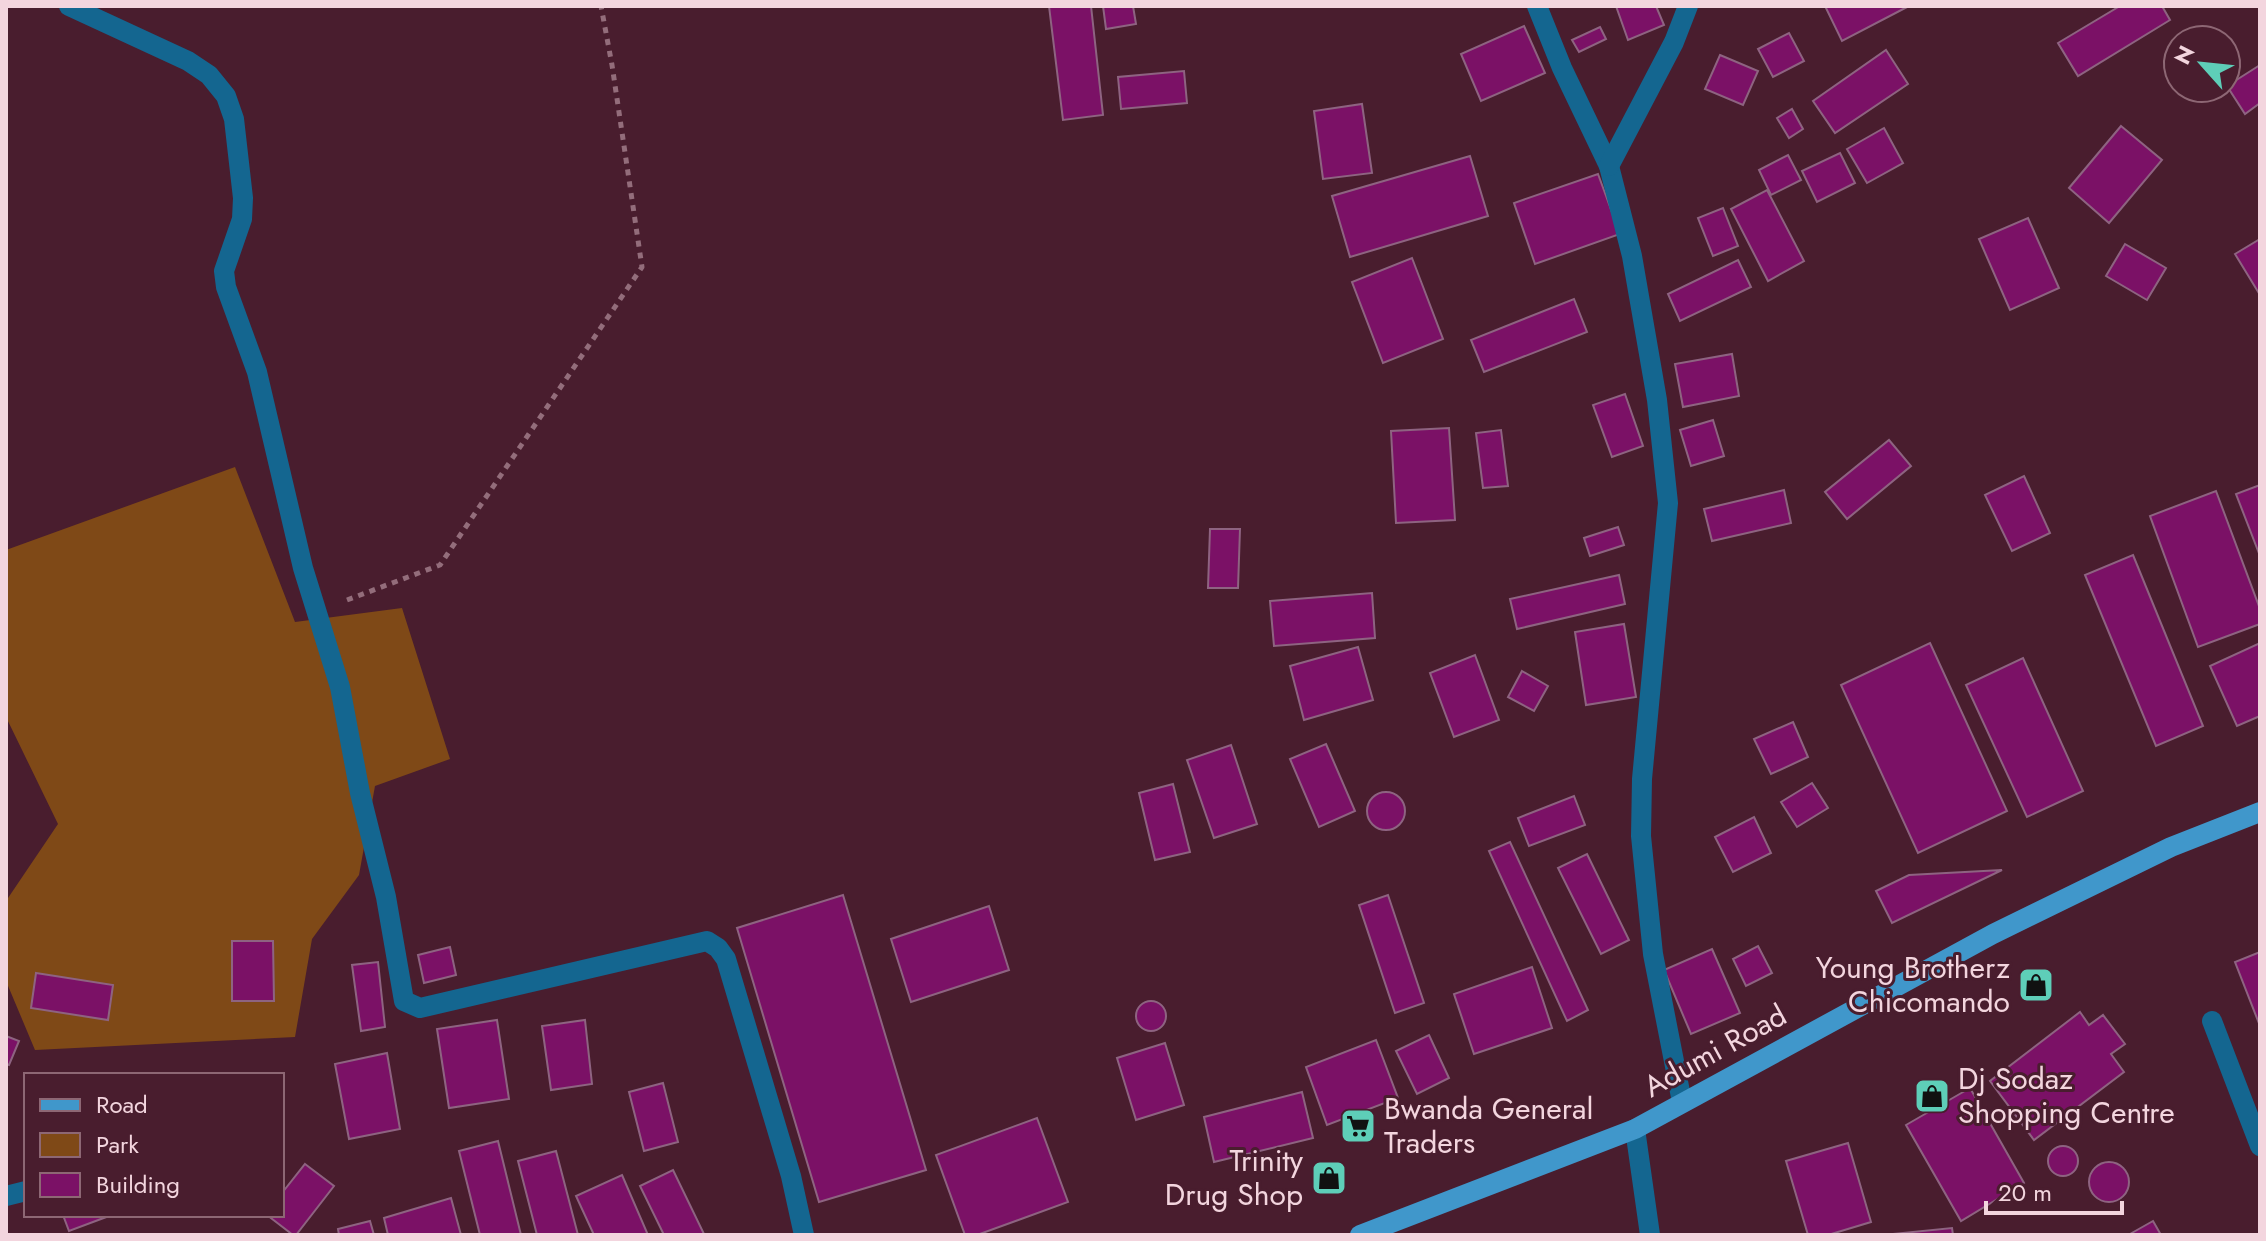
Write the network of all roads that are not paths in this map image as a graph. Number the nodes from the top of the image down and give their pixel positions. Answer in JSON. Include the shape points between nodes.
{"nodes":[{"id":1,"x":69,"y":6,"type":"edge"},
{"id":2,"x":1537,"y":6,"type":"edge"},
{"id":3,"x":1688,"y":6,"type":"edge"},
{"id":4,"x":1609,"y":166,"type":"junction"},
{"id":5,"x":2260,"y":812,"type":"edge"},
{"id":6,"x":2212,"y":1021,"type":"dead end"},
{"id":7,"x":1682,"y":1102,"type":"junction"},
{"id":8,"x":1635,"y":1129,"type":"junction"},
{"id":9,"x":2260,"y":1146,"type":"edge"},
{"id":10,"x":804,"y":1235,"type":"edge"},
{"id":11,"x":1360,"y":1235,"type":"edge"},
{"id":12,"x":1650,"y":1235,"type":"edge"}],
"edges":[{"from":1,"to":10,"type":"street","via":[[209,75],[226,96],[234,119],[243,198],[242,219],[224,271],[226,287],[257,372],[303,568],[340,687],[404,1001],[420,1008],[707,941],[726,959]]},
{"from":2,"to":4,"type":"street"},
{"from":3,"to":4,"type":"street"},
{"from":4,"to":7,"type":"street","via":[[1632,256],[1668,503],[1641,836],[1653,954]]},
{"from":5,"to":7,"type":"main road","name":"Adumi Road","via":[[2171,847],[1993,934]]},
{"from":6,"to":9,"type":"street"},
{"from":7,"to":8,"type":"main road","name":"Adumi Road"},
{"from":8,"to":11,"type":"main road","name":"Adumi Road"},
{"from":8,"to":12,"type":"street"}]}
